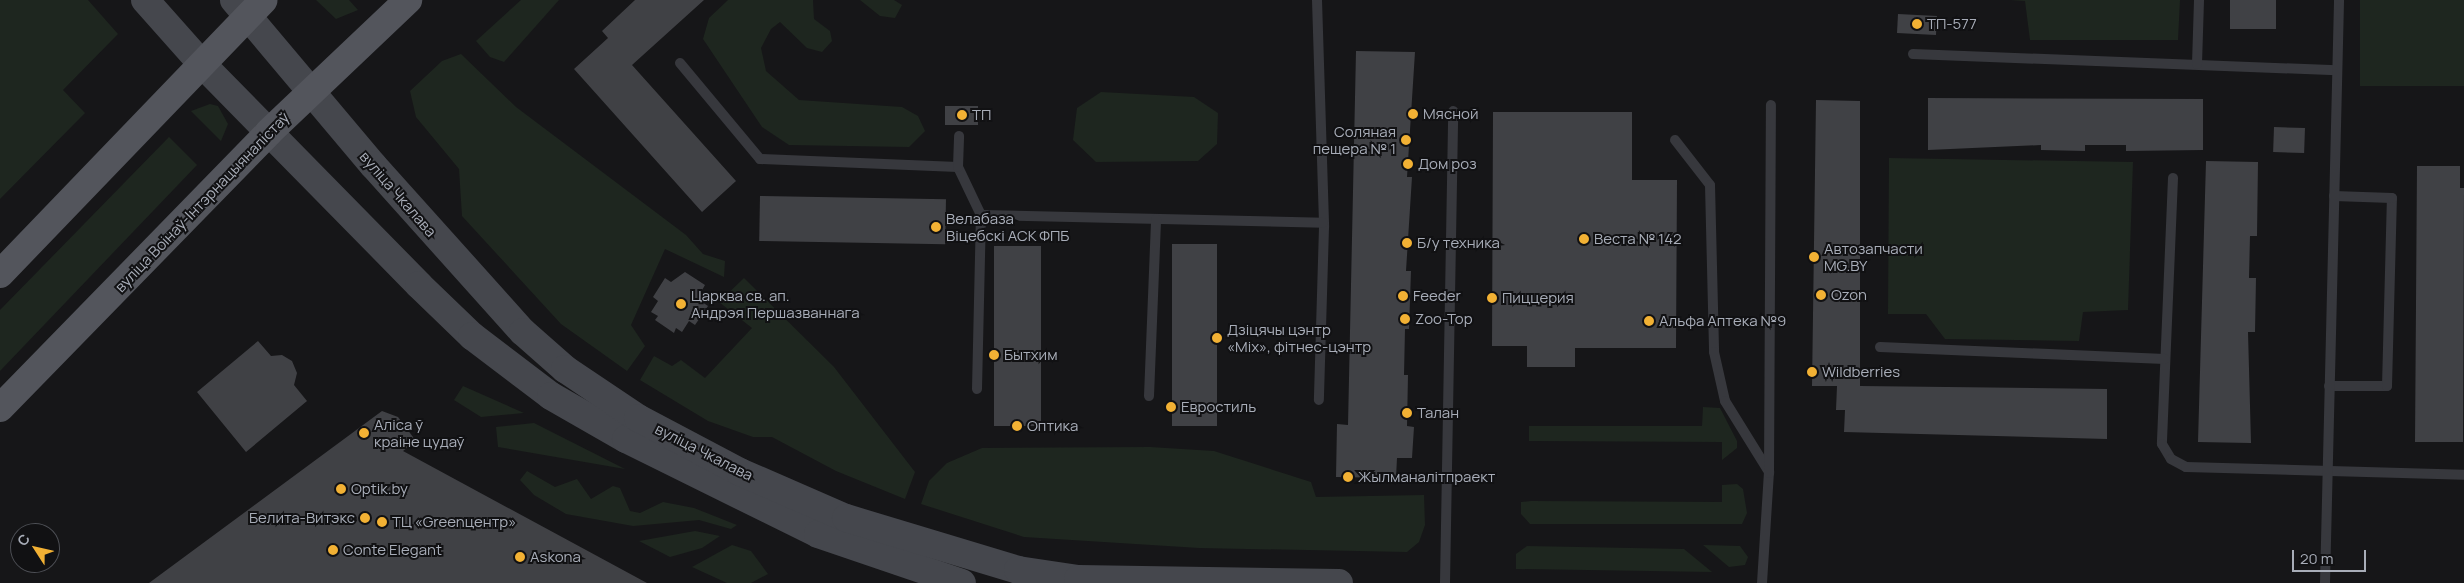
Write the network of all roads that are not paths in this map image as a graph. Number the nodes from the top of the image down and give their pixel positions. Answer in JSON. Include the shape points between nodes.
{"nodes":[{"id":1,"x":145,"y":0,"type":"edge"},
{"id":2,"x":408,"y":0,"type":"edge"},
{"id":3,"x":1317,"y":0,"type":"edge"},
{"id":4,"x":2199,"y":0,"type":"edge"},
{"id":5,"x":2339,"y":0,"type":"edge"},
{"id":6,"x":249,"y":5,"type":"edge"},
{"id":7,"x":1913,"y":54,"type":"dead end"},
{"id":8,"x":201,"y":63,"type":"junction"},
{"id":9,"x":680,"y":63,"type":"dead end"},
{"id":10,"x":2197,"y":64,"type":"junction"},
{"id":11,"x":2337,"y":70,"type":"junction"},
{"id":12,"x":311,"y":90,"type":"junction"},
{"id":13,"x":1771,"y":105,"type":"dead end"},
{"id":14,"x":1452,"y":111,"type":"dead end"},
{"id":15,"x":268,"y":132,"type":"junction"},
{"id":16,"x":959,"y":136,"type":"dead end"},
{"id":17,"x":1675,"y":140,"type":"dead end"},
{"id":18,"x":958,"y":167,"type":"junction"},
{"id":19,"x":2174,"y":178,"type":"dead end"},
{"id":20,"x":2334,"y":196,"type":"junction"},
{"id":21,"x":981,"y":215,"type":"junction"},
{"id":22,"x":1156,"y":219,"type":"junction"},
{"id":23,"x":1324,"y":223,"type":"junction"},
{"id":24,"x":0,"y":274,"type":"edge"},
{"id":25,"x":1880,"y":347,"type":"dead end"},
{"id":26,"x":2165,"y":359,"type":"junction"},
{"id":27,"x":2329,"y":386,"type":"junction"},
{"id":28,"x":977,"y":389,"type":"dead end"},
{"id":29,"x":1149,"y":396,"type":"dead end"},
{"id":30,"x":1319,"y":400,"type":"dead end"},
{"id":31,"x":0,"y":408,"type":"edge"},
{"id":32,"x":2328,"y":472,"type":"junction"},
{"id":33,"x":1770,"y":473,"type":"junction"},
{"id":34,"x":2464,"y":475,"type":"edge"},
{"id":35,"x":962,"y":583,"type":"edge"},
{"id":36,"x":1339,"y":583,"type":"edge"},
{"id":37,"x":1446,"y":583,"type":"edge"},
{"id":38,"x":1762,"y":583,"type":"edge"},
{"id":39,"x":2325,"y":583,"type":"edge"}],
"edges":[{"from":1,"to":8,"type":"main road","name":"вуліца Чкалава"},
{"from":2,"to":12,"type":"main road","name":"вуліца Воінаў-Інтэрнацыяналістаў"},
{"from":3,"to":23,"type":"lane"},
{"from":4,"to":10,"type":"lane"},
{"from":5,"to":11,"type":"lane"},
{"from":6,"to":8,"type":"main road"},
{"from":6,"to":12,"type":"main road","name":"вуліца Чкалава"},
{"from":7,"to":10,"type":"lane"},
{"from":8,"to":15,"type":"main road","name":"вуліца Чкалава"},
{"from":8,"to":24,"type":"main road"},
{"from":9,"to":18,"type":"lane","via":[[760,159]]},
{"from":10,"to":11,"type":"lane"},
{"from":11,"to":20,"type":"lane"},
{"from":12,"to":15,"type":"main road","name":"вуліца Воінаў-Інтэрнацыяналістаў"},
{"from":12,"to":36,"type":"main road","name":"вуліца Чкалава","via":[[523,332],[565,369],[638,418],[740,472],[846,518],[1018,570],[1078,579]]},
{"from":13,"to":33,"type":"lane"},
{"from":14,"to":37,"type":"lane"},
{"from":15,"to":31,"type":"main road","name":"вуліца Воінаў-Інтэрнацыяналістаў"},
{"from":15,"to":35,"type":"main road","name":"вуліца Чкалава","via":[[472,336],[551,396],[634,443],[818,534]]},
{"from":16,"to":18,"type":"lane"},
{"from":17,"to":33,"type":"lane","via":[[1710,185],[1714,352],[1726,400]]},
{"from":18,"to":21,"type":"lane"},
{"from":19,"to":26,"type":"lane"},
{"from":20,"to":27,"type":"lane"},
{"from":20,"to":27,"type":"lane","via":[[2392,198],[2392,228],[2387,386]]},
{"from":21,"to":22,"type":"lane"},
{"from":21,"to":28,"type":"lane"},
{"from":22,"to":23,"type":"lane"},
{"from":22,"to":29,"type":"lane"},
{"from":23,"to":30,"type":"lane"},
{"from":25,"to":26,"type":"lane"},
{"from":26,"to":32,"type":"lane","via":[[2162,444],[2172,459],[2186,467]]},
{"from":27,"to":32,"type":"lane"},
{"from":32,"to":34,"type":"lane"},
{"from":32,"to":39,"type":"lane"},
{"from":33,"to":38,"type":"lane"}]}
